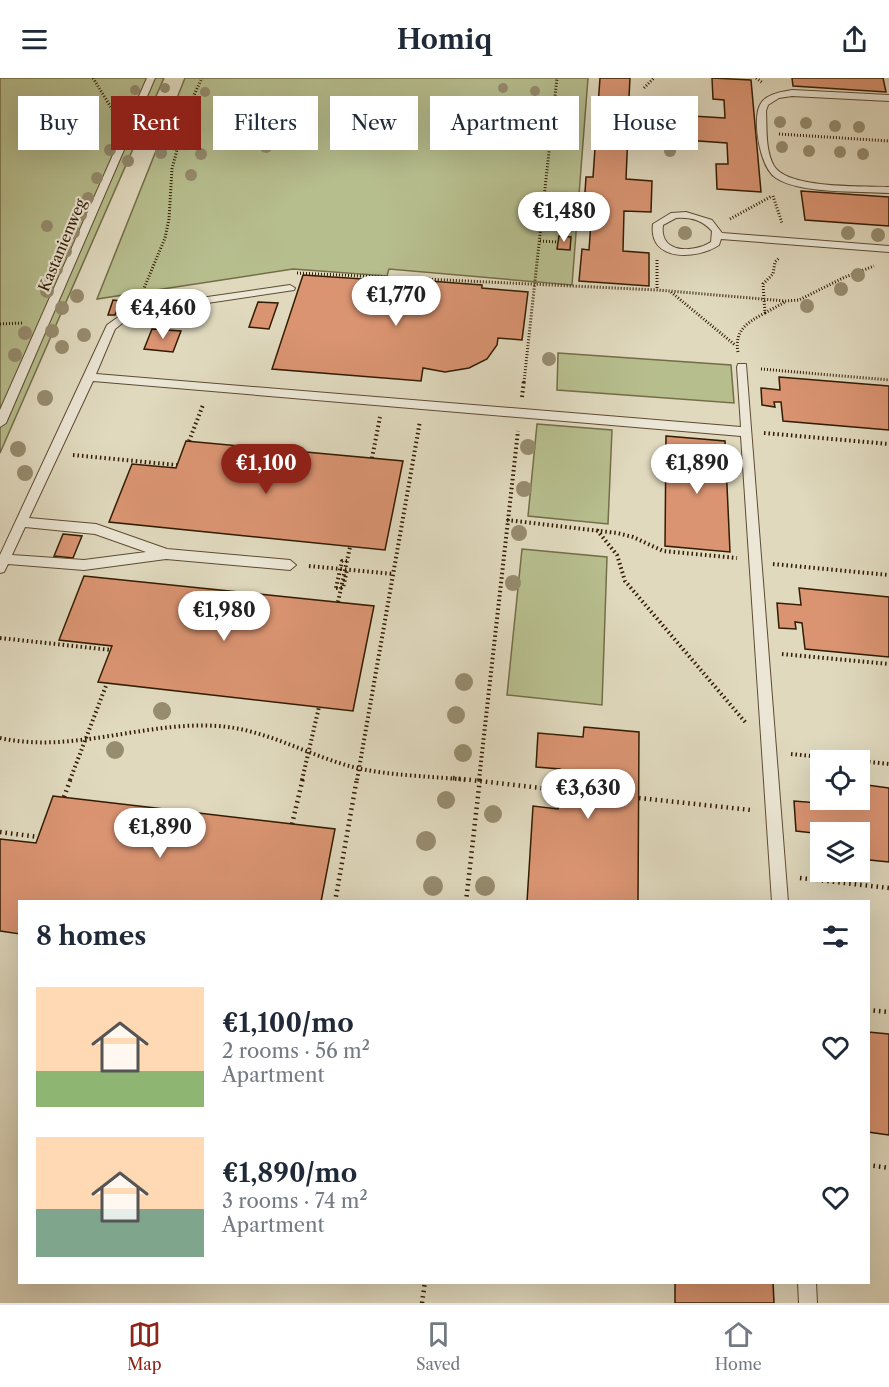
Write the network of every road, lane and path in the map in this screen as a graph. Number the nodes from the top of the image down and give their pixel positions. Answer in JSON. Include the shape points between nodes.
{"nodes":[{"id":1,"x":93,"y":78,"type":"edge"},
{"id":2,"x":151,"y":78,"type":"edge"},
{"id":3,"x":201,"y":78,"type":"edge"},
{"id":4,"x":557,"y":78,"type":"edge"},
{"id":5,"x":654,"y":78,"type":"edge"},
{"id":6,"x":756,"y":78,"type":"edge"},
{"id":7,"x":764,"y":83,"type":"dead end"},
{"id":8,"x":644,"y":88,"type":"dead end"},
{"id":9,"x":143,"y":96,"type":"edge"},
{"id":10,"x":889,"y":98,"type":"edge"},
{"id":11,"x":111,"y":107,"type":"edge"},
{"id":12,"x":780,"y":134,"type":"dead end"},
{"id":13,"x":889,"y":141,"type":"edge"},
{"id":14,"x":119,"y":150,"type":"edge"},
{"id":15,"x":889,"y":190,"type":"edge"},
{"id":16,"x":718,"y":233,"type":"junction"},
{"id":17,"x":540,"y":241,"type":"junction"},
{"id":18,"x":558,"y":242,"type":"dead end"},
{"id":19,"x":796,"y":242,"type":"junction"},
{"id":20,"x":664,"y":246,"type":"junction"},
{"id":21,"x":889,"y":249,"type":"edge"},
{"id":22,"x":880,"y":264,"type":"dead end"},
{"id":23,"x":535,"y":286,"type":"junction"},
{"id":24,"x":290,"y":288,"type":"joint"},
{"id":25,"x":657,"y":290,"type":"junction"},
{"id":26,"x":670,"y":291,"type":"junction"},
{"id":27,"x":764,"y":297,"type":"junction"},
{"id":28,"x":786,"y":301,"type":"junction"},
{"id":29,"x":135,"y":310,"type":"junction"},
{"id":30,"x":765,"y":313,"type":"junction"},
{"id":31,"x":742,"y":367,"type":"joint"},
{"id":32,"x":89,"y":377,"type":"junction"},
{"id":33,"x":889,"y":380,"type":"edge"},
{"id":34,"x":209,"y":387,"type":"junction"},
{"id":35,"x":384,"y":402,"type":"junction"},
{"id":36,"x":423,"y":406,"type":"junction"},
{"id":37,"x":521,"y":413,"type":"junction"},
{"id":38,"x":0,"y":423,"type":"edge"},
{"id":39,"x":747,"y":432,"type":"junction"},
{"id":40,"x":189,"y":441,"type":"dead end"},
{"id":41,"x":889,"y":444,"type":"edge"},
{"id":42,"x":54,"y":454,"type":"junction"},
{"id":43,"x":372,"y":458,"type":"dead end"},
{"id":44,"x":177,"y":465,"type":"dead end"},
{"id":45,"x":507,"y":520,"type":"junction"},
{"id":46,"x":21,"y":522,"type":"junction"},
{"id":47,"x":597,"y":530,"type":"junction"},
{"id":48,"x":166,"y":554,"type":"junction"},
{"id":49,"x":344,"y":561,"type":"junction"},
{"id":50,"x":756,"y":561,"type":"junction"},
{"id":51,"x":2,"y":563,"type":"edge"},
{"id":52,"x":290,"y":565,"type":"joint"},
{"id":53,"x":339,"y":569,"type":"junction"},
{"id":54,"x":347,"y":570,"type":"junction"},
{"id":55,"x":394,"y":574,"type":"junction"},
{"id":56,"x":889,"y":575,"type":"edge"},
{"id":57,"x":339,"y":588,"type":"junction"},
{"id":58,"x":0,"y":638,"type":"edge"},
{"id":59,"x":111,"y":650,"type":"dead end"},
{"id":60,"x":762,"y":652,"type":"junction"},
{"id":61,"x":889,"y":664,"type":"edge"},
{"id":62,"x":107,"y":683,"type":"dead end"},
{"id":63,"x":319,"y":707,"type":"dead end"},
{"id":64,"x":0,"y":738,"type":"edge"},
{"id":65,"x":85,"y":741,"type":"junction"},
{"id":66,"x":769,"y":752,"type":"junction"},
{"id":67,"x":308,"y":753,"type":"junction"},
{"id":68,"x":810,"y":756,"type":"edge"},
{"id":69,"x":870,"y":762,"type":"edge"},
{"id":70,"x":889,"y":764,"type":"edge"},
{"id":71,"x":358,"y":768,"type":"junction"},
{"id":72,"x":480,"y":781,"type":"junction"},
{"id":73,"x":559,"y":790,"type":"dead end"},
{"id":74,"x":64,"y":797,"type":"dead end"},
{"id":75,"x":639,"y":798,"type":"dead end"},
{"id":76,"x":774,"y":813,"type":"junction"},
{"id":77,"x":292,"y":824,"type":"dead end"},
{"id":78,"x":0,"y":832,"type":"edge"},
{"id":79,"x":38,"y":837,"type":"dead end"},
{"id":80,"x":778,"y":875,"type":"junction"},
{"id":81,"x":889,"y":888,"type":"edge"},
{"id":82,"x":335,"y":900,"type":"edge"},
{"id":83,"x":466,"y":900,"type":"edge"},
{"id":84,"x":780,"y":900,"type":"edge"},
{"id":85,"x":870,"y":1010,"type":"edge"},
{"id":86,"x":889,"y":1012,"type":"edge"},
{"id":87,"x":870,"y":1165,"type":"edge"},
{"id":88,"x":889,"y":1168,"type":"edge"},
{"id":89,"x":425,"y":1284,"type":"edge"},
{"id":90,"x":807,"y":1284,"type":"edge"},
{"id":91,"x":422,"y":1303,"type":"edge"},
{"id":92,"x":808,"y":1303,"type":"edge"}],
"edges":[{"from":1,"to":11,"type":"path"},
{"from":2,"to":9,"type":"lane","name":"Kastanienweg"},
{"from":3,"to":29,"type":"path","via":[[188,108],[172,169],[165,238]]},
{"from":4,"to":17,"type":"path"},
{"from":5,"to":8,"type":"path"},
{"from":6,"to":7,"type":"path"},
{"from":10,"to":15,"type":"lane","via":[[792,93],[776,96],[764,104],[762,111],[767,160],[773,172],[784,179]]},
{"from":12,"to":13,"type":"path"},
{"from":14,"to":38,"type":"lane","name":"Kastanienweg"},
{"from":16,"to":19,"type":"lane"},
{"from":16,"to":19,"type":"path","via":[[732,216],[772,196],[781,221]]},
{"from":16,"to":20,"type":"lane","via":[[716,243],[700,252],[675,251]]},
{"from":16,"to":20,"type":"lane","via":[[709,222],[697,217],[674,215],[658,224],[655,231]]},
{"from":17,"to":18,"type":"path"},
{"from":17,"to":23,"type":"path"},
{"from":19,"to":21,"type":"lane"},
{"from":19,"to":27,"type":"path","via":[[775,262],[773,274],[763,284]]},
{"from":20,"to":25,"type":"path","via":[[657,253]]},
{"from":22,"to":28,"type":"path","via":[[799,300]]},
{"from":23,"to":24,"type":"path","via":[[298,271]]},
{"from":23,"to":25,"type":"path"},
{"from":23,"to":37,"type":"path"},
{"from":24,"to":29,"type":"lane"},
{"from":25,"to":26,"type":"path"},
{"from":26,"to":27,"type":"path"},
{"from":26,"to":30,"type":"path","via":[[736,345],[738,332],[745,324]]},
{"from":27,"to":28,"type":"path"},
{"from":27,"to":30,"type":"path"},
{"from":28,"to":30,"type":"path"},
{"from":29,"to":32,"type":"lane","via":[[111,327]]},
{"from":31,"to":33,"type":"path"},
{"from":31,"to":39,"type":"lane"},
{"from":32,"to":34,"type":"lane"},
{"from":32,"to":42,"type":"lane"},
{"from":34,"to":35,"type":"lane"},
{"from":34,"to":40,"type":"path"},
{"from":35,"to":36,"type":"lane"},
{"from":35,"to":43,"type":"path"},
{"from":36,"to":37,"type":"lane"},
{"from":36,"to":55,"type":"path"},
{"from":37,"to":39,"type":"lane"},
{"from":37,"to":45,"type":"path"},
{"from":39,"to":41,"type":"path"},
{"from":39,"to":50,"type":"lane"},
{"from":42,"to":44,"type":"path"},
{"from":42,"to":46,"type":"lane"},
{"from":45,"to":47,"type":"path"},
{"from":45,"to":72,"type":"path"},
{"from":46,"to":48,"type":"lane","via":[[96,529]]},
{"from":46,"to":51,"type":"lane"},
{"from":47,"to":50,"type":"path","via":[[633,537],[663,551]]},
{"from":47,"to":66,"type":"path","via":[[617,555],[625,581]]},
{"from":48,"to":51,"type":"lane","via":[[84,565]]},
{"from":48,"to":52,"type":"lane"},
{"from":49,"to":53,"type":"path"},
{"from":49,"to":57,"type":"path","bridge":true},
{"from":49,"to":57,"type":"path","bridge":true,"via":[[338,602]]},
{"from":50,"to":56,"type":"path"},
{"from":50,"to":60,"type":"lane"},
{"from":52,"to":53,"type":"path"},
{"from":53,"to":54,"type":"path"},
{"from":53,"to":57,"type":"path"},
{"from":54,"to":55,"type":"path"},
{"from":54,"to":57,"type":"path","via":[[343,588]]},
{"from":55,"to":71,"type":"path"},
{"from":58,"to":59,"type":"path"},
{"from":60,"to":61,"type":"path"},
{"from":60,"to":66,"type":"lane"},
{"from":62,"to":65,"type":"path"},
{"from":63,"to":67,"type":"path"},
{"from":64,"to":65,"type":"path","via":[[23,743]]},
{"from":65,"to":67,"type":"path","via":[[167,727],[219,726]]},
{"from":65,"to":74,"type":"path"},
{"from":66,"to":68,"type":"path"},
{"from":66,"to":76,"type":"lane"},
{"from":67,"to":71,"type":"path"},
{"from":67,"to":77,"type":"path"},
{"from":69,"to":70,"type":"path"},
{"from":71,"to":72,"type":"path"},
{"from":71,"to":82,"type":"path"},
{"from":72,"to":73,"type":"path"},
{"from":72,"to":83,"type":"path"},
{"from":75,"to":76,"type":"path"},
{"from":76,"to":80,"type":"lane"},
{"from":78,"to":79,"type":"path"},
{"from":80,"to":81,"type":"path"},
{"from":80,"to":84,"type":"lane"},
{"from":85,"to":86,"type":"path"},
{"from":87,"to":88,"type":"path"},
{"from":89,"to":91,"type":"path"},
{"from":90,"to":92,"type":"lane"}]}
